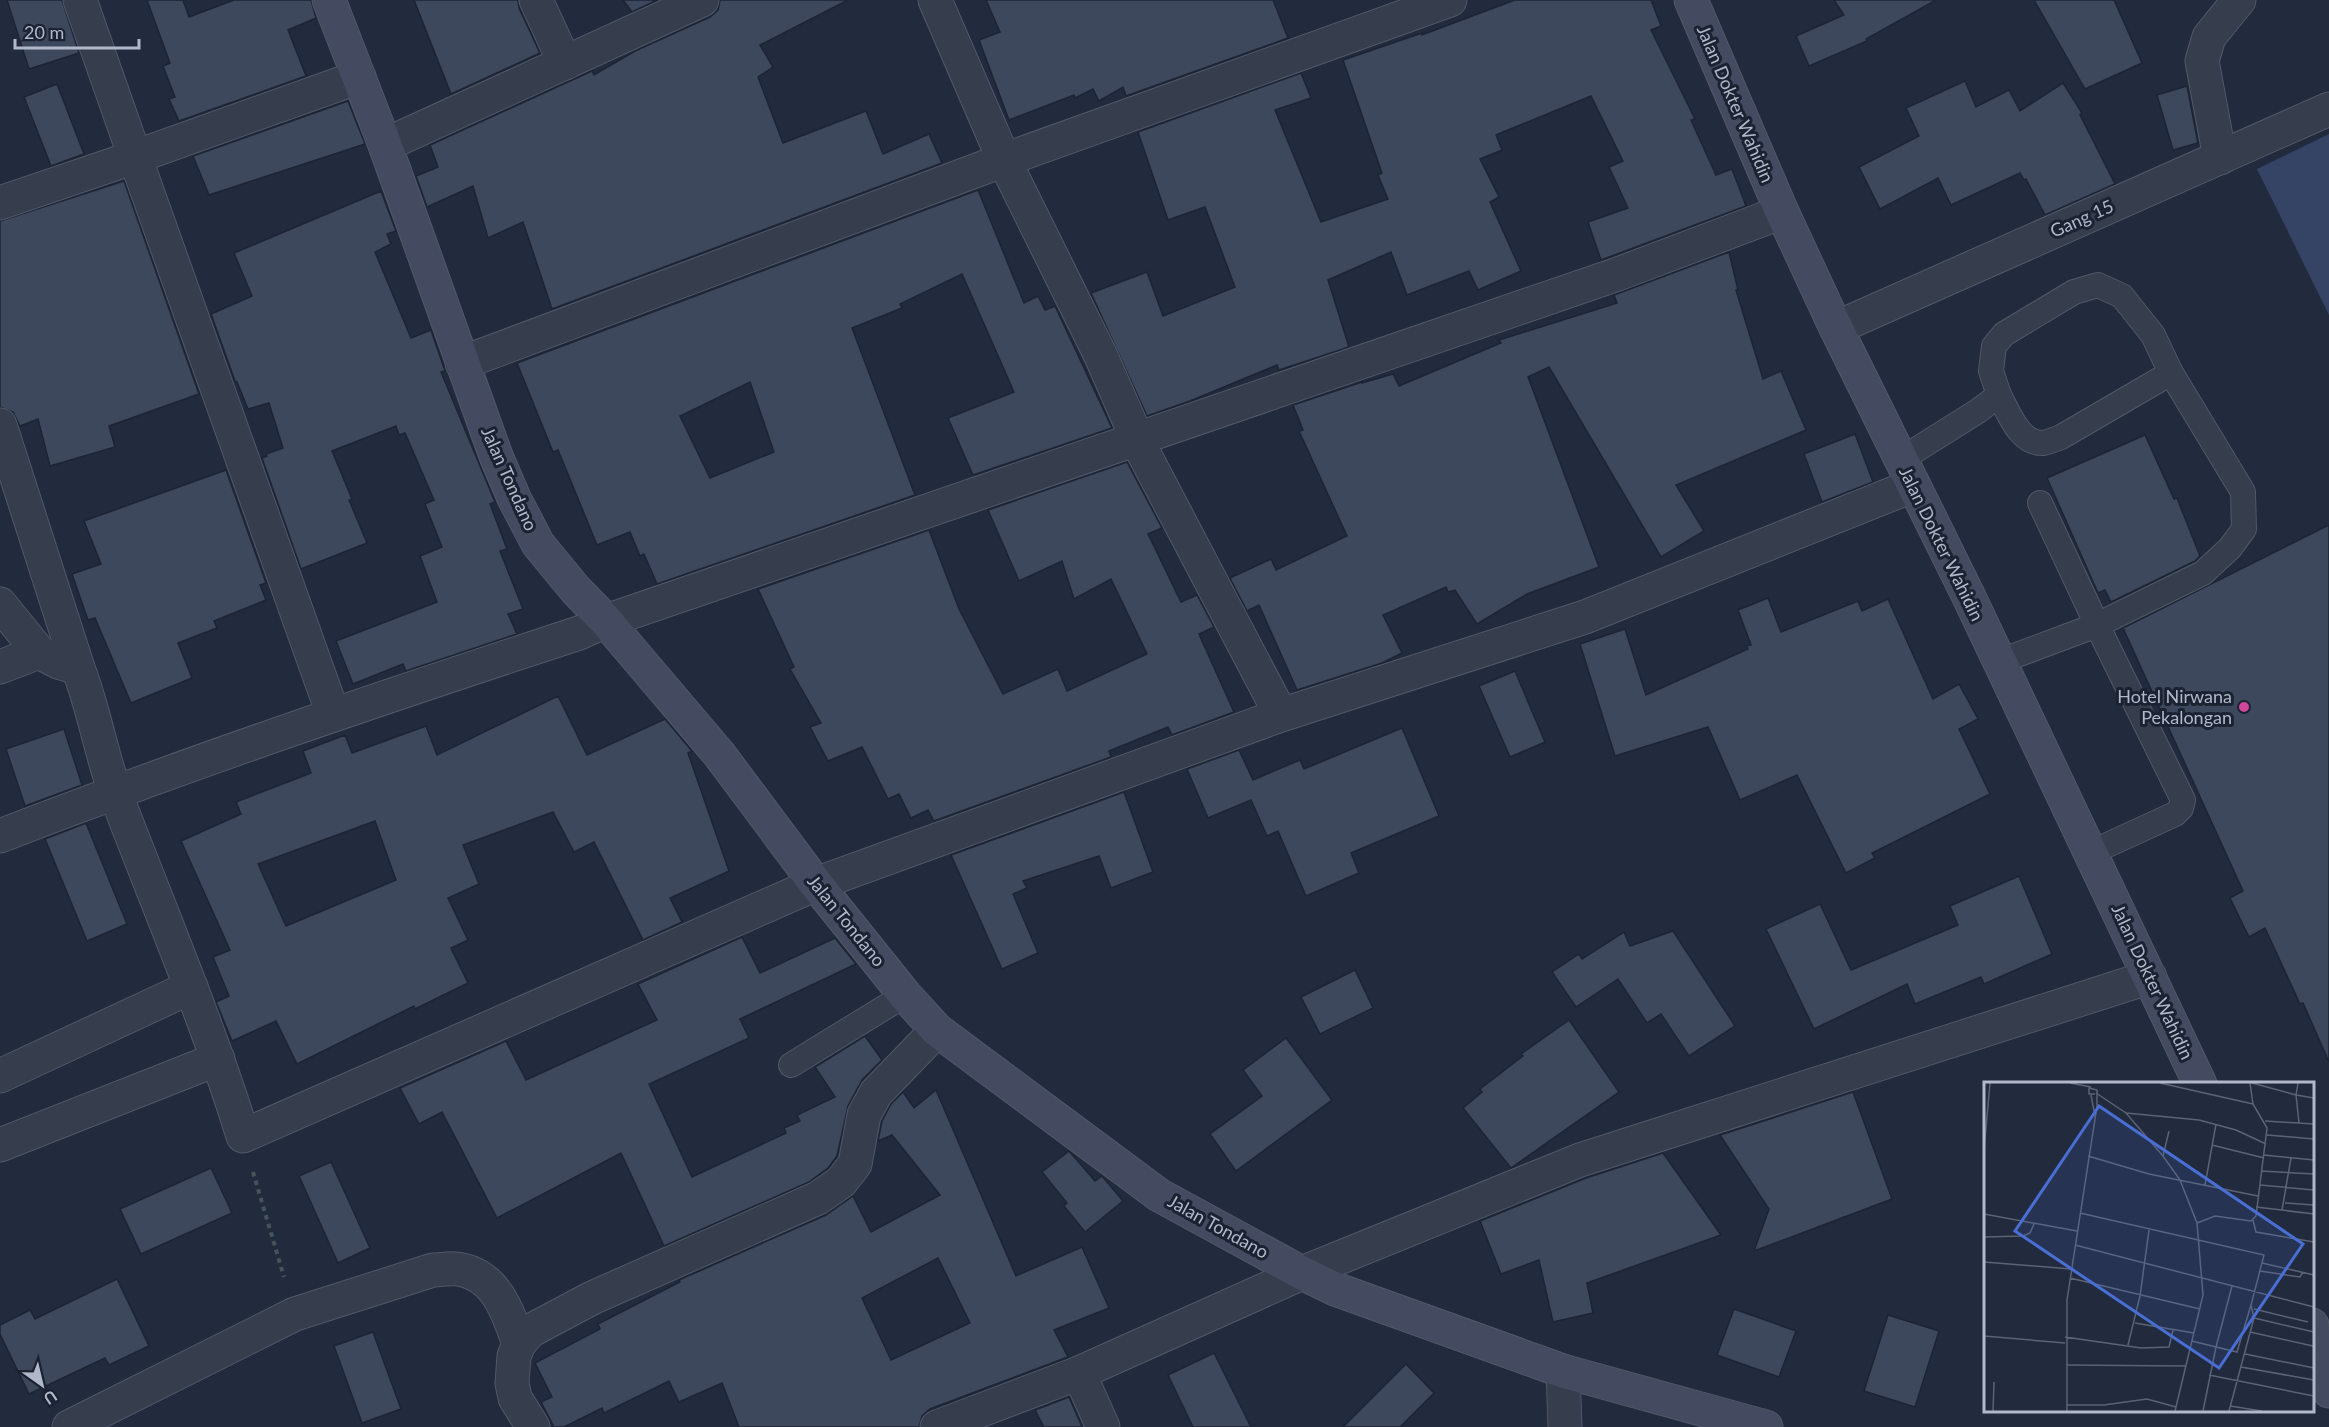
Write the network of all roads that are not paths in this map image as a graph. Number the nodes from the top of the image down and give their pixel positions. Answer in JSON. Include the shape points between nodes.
{"nodes":[{"id":1,"x":80,"y":0,"type":"edge"},
{"id":2,"x":329,"y":0,"type":"edge"},
{"id":3,"x":536,"y":0,"type":"edge"},
{"id":4,"x":702,"y":0,"type":"edge"},
{"id":5,"x":935,"y":0,"type":"edge"},
{"id":6,"x":1450,"y":0,"type":"edge"},
{"id":7,"x":1691,"y":0,"type":"edge"},
{"id":8,"x":2239,"y":0,"type":"edge"},
{"id":9,"x":565,"y":63,"type":"junction"},
{"id":10,"x":359,"y":77,"type":"junction"},
{"id":11,"x":2329,"y":109,"type":"edge"},
{"id":12,"x":385,"y":145,"type":"junction"},
{"id":13,"x":135,"y":157,"type":"junction"},
{"id":14,"x":2220,"y":158,"type":"junction"},
{"id":15,"x":1004,"y":160,"type":"junction"},
{"id":16,"x":0,"y":203,"type":"edge"},
{"id":17,"x":1782,"y":212,"type":"junction"},
{"id":18,"x":1836,"y":328,"type":"junction"},
{"id":19,"x":462,"y":363,"type":"junction"},
{"id":20,"x":2171,"y":373,"type":"junction"},
{"id":21,"x":1999,"y":395,"type":"junction"},
{"id":22,"x":0,"y":425,"type":"edge"},
{"id":23,"x":1138,"y":439,"type":"junction"},
{"id":24,"x":1906,"y":473,"type":"junction"},
{"id":25,"x":2040,"y":503,"type":"dead end"},
{"id":26,"x":0,"y":604,"type":"edge"},
{"id":27,"x":606,"y":621,"type":"junction"},
{"id":28,"x":2097,"y":626,"type":"junction"},
{"id":29,"x":39,"y":652,"type":"junction"},
{"id":30,"x":1998,"y":662,"type":"junction"},
{"id":31,"x":0,"y":667,"type":"edge"},
{"id":32,"x":78,"y":668,"type":"junction"},
{"id":33,"x":333,"y":714,"type":"junction"},
{"id":34,"x":1281,"y":715,"type":"junction"},
{"id":35,"x":115,"y":791,"type":"junction"},
{"id":36,"x":0,"y":836,"type":"edge"},
{"id":37,"x":2090,"y":853,"type":"junction"},
{"id":38,"x":816,"y":884,"type":"junction"},
{"id":39,"x":2150,"y":977,"type":"junction"},
{"id":40,"x":191,"y":987,"type":"junction"},
{"id":41,"x":905,"y":995,"type":"junction"},
{"id":42,"x":937,"y":1029,"type":"junction"},
{"id":43,"x":218,"y":1059,"type":"junction"},
{"id":44,"x":791,"y":1065,"type":"dead end"},
{"id":45,"x":0,"y":1076,"type":"edge"},
{"id":46,"x":2200,"y":1082,"type":"edge"},
{"id":47,"x":0,"y":1145,"type":"edge"},
{"id":48,"x":1302,"y":1273,"type":"junction"},
{"id":49,"x":2318,"y":1329,"type":"edge"},
{"id":50,"x":519,"y":1344,"type":"junction"},
{"id":51,"x":1563,"y":1371,"type":"junction"},
{"id":52,"x":1079,"y":1373,"type":"junction"},
{"id":53,"x":2329,"y":1391,"type":"edge"},
{"id":54,"x":69,"y":1427,"type":"edge"},
{"id":55,"x":532,"y":1427,"type":"edge"},
{"id":56,"x":937,"y":1427,"type":"edge"},
{"id":57,"x":1103,"y":1427,"type":"edge"},
{"id":58,"x":1565,"y":1427,"type":"edge"},
{"id":59,"x":1766,"y":1427,"type":"edge"}],
"edges":[{"from":1,"to":13,"type":"street"},
{"from":2,"to":10,"type":"street","name":"Jalan Tondano"},
{"from":3,"to":9,"type":"street"},
{"from":4,"to":9,"type":"street"},
{"from":5,"to":15,"type":"street"},
{"from":6,"to":15,"type":"street"},
{"from":7,"to":17,"type":"street","name":"Jalan Dokter Wahidin"},
{"from":8,"to":14,"type":"street","via":[[2209,37],[2202,61]]},
{"from":9,"to":12,"type":"street"},
{"from":10,"to":12,"type":"street","name":"Jalan Tondano"},
{"from":10,"to":13,"type":"street"},
{"from":11,"to":14,"type":"street","name":"Gang 15"},
{"from":12,"to":19,"type":"street","name":"Jalan Tondano"},
{"from":13,"to":16,"type":"street"},
{"from":13,"to":33,"type":"street"},
{"from":14,"to":18,"type":"street","name":"Gang 15"},
{"from":15,"to":19,"type":"street"},
{"from":15,"to":23,"type":"street"},
{"from":17,"to":18,"type":"street","name":"Jalan Dokter Wahidin"},
{"from":17,"to":23,"type":"street","via":[[1618,274]]},
{"from":18,"to":24,"type":"street","name":"Jalan Dokter Wahidin"},
{"from":19,"to":27,"type":"street","name":"Jalan Tondano","via":[[496,456],[538,544]]},
{"from":20,"to":21,"type":"lane","via":[[2061,437],[2042,443],[2019,431]]},
{"from":20,"to":21,"type":"lane","via":[[2153,335],[2122,296],[2098,285],[2073,292],[2004,334],[1994,346],[1992,371]]},
{"from":20,"to":28,"type":"lane","via":[[2243,492],[2244,529],[2203,573]]},
{"from":21,"to":24,"type":"lane"},
{"from":22,"to":32,"type":"street"},
{"from":23,"to":27,"type":"street"},
{"from":23,"to":34,"type":"street"},
{"from":24,"to":30,"type":"street","name":"Jalan Dokter Wahidin"},
{"from":24,"to":34,"type":"street","via":[[1584,617]]},
{"from":25,"to":28,"type":"lane"},
{"from":26,"to":29,"type":"street"},
{"from":27,"to":33,"type":"street"},
{"from":27,"to":38,"type":"street","name":"Jalan Tondano","via":[[719,754]]},
{"from":28,"to":30,"type":"lane"},
{"from":28,"to":37,"type":"lane","via":[[2183,800],[2175,814]]},
{"from":29,"to":31,"type":"street"},
{"from":29,"to":32,"type":"street"},
{"from":30,"to":37,"type":"street","name":"Jalan Dokter Wahidin"},
{"from":32,"to":35,"type":"street"},
{"from":33,"to":35,"type":"street"},
{"from":34,"to":38,"type":"street"},
{"from":35,"to":36,"type":"street"},
{"from":35,"to":40,"type":"street"},
{"from":37,"to":39,"type":"street","name":"Jalan Dokter Wahidin"},
{"from":38,"to":41,"type":"street","name":"Jalan Tondano"},
{"from":38,"to":43,"type":"street","via":[[243,1137]]},
{"from":39,"to":46,"type":"street","name":"Jalan Dokter Wahidin"},
{"from":39,"to":48,"type":"street","via":[[1580,1160]]},
{"from":40,"to":43,"type":"street"},
{"from":40,"to":45,"type":"street"},
{"from":41,"to":42,"type":"street","name":"Jalan Tondano"},
{"from":41,"to":44,"type":"lane"},
{"from":42,"to":48,"type":"street","name":"Jalan Tondano","via":[[1160,1195]]},
{"from":42,"to":50,"type":"street","via":[[876,1093],[864,1115],[855,1164],[841,1182],[818,1198],[591,1298],[530,1330]]},
{"from":43,"to":47,"type":"street"},
{"from":48,"to":51,"type":"street","name":"Jalan Tondano","via":[[1335,1289]]},
{"from":48,"to":52,"type":"street"},
{"from":49,"to":53,"type":"street","via":[[2315,1364]]},
{"from":50,"to":54,"type":"street","via":[[507,1310],[492,1287],[476,1275],[456,1269],[433,1270],[296,1314]]},
{"from":50,"to":55,"type":"street","via":[[512,1383],[515,1398]]},
{"from":51,"to":58,"type":"street"},
{"from":51,"to":59,"type":"street","name":"Jalan Tondano"},
{"from":52,"to":56,"type":"street"},
{"from":52,"to":57,"type":"street"}]}
